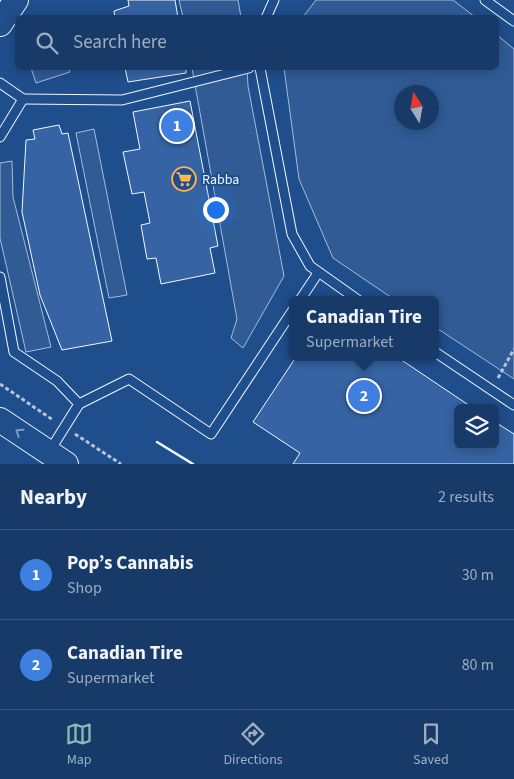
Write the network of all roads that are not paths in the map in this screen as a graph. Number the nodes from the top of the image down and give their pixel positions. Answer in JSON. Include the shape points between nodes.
{"nodes":[{"id":1,"x":16,"y":0,"type":"edge"},
{"id":2,"x":274,"y":0,"type":"edge"},
{"id":3,"x":485,"y":0,"type":"edge"},
{"id":4,"x":267,"y":15,"type":"edge"},
{"id":5,"x":514,"y":21,"type":"edge"},
{"id":6,"x":0,"y":24,"type":"edge"},
{"id":7,"x":241,"y":70,"type":"edge"},
{"id":8,"x":260,"y":70,"type":"edge"},
{"id":9,"x":0,"y":83,"type":"edge"},
{"id":10,"x":23,"y":99,"type":"junction"},
{"id":11,"x":0,"y":137,"type":"edge"},
{"id":12,"x":318,"y":273,"type":"junction"},
{"id":13,"x":0,"y":277,"type":"edge"},
{"id":14,"x":303,"y":296,"type":"edge"},
{"id":15,"x":352,"y":296,"type":"edge"},
{"id":16,"x":289,"y":316,"type":"edge"},
{"id":17,"x":439,"y":355,"type":"edge"},
{"id":18,"x":79,"y":404,"type":"junction"},
{"id":19,"x":514,"y":405,"type":"edge"},
{"id":20,"x":0,"y":420,"type":"edge"},
{"id":21,"x":58,"y":458,"type":"edge"}],
"edges":[{"from":1,"to":6,"type":"main road"},
{"from":2,"to":4,"type":"lane"},
{"from":3,"to":5,"type":"lane"},
{"from":7,"to":10,"type":"lane","via":[[122,100]]},
{"from":8,"to":12,"type":"lane","via":[[292,234],[310,266]]},
{"from":9,"to":10,"type":"lane"},
{"from":10,"to":11,"type":"lane"},
{"from":12,"to":14,"type":"lane"},
{"from":12,"to":15,"type":"lane"},
{"from":13,"to":18,"type":"lane","via":[[14,352],[56,381]]},
{"from":16,"to":18,"type":"lane","via":[[211,434],[129,379]]},
{"from":17,"to":19,"type":"lane"},
{"from":18,"to":21,"type":"lane"},
{"from":21,"to":20,"type":"main road","one_way":true}]}
